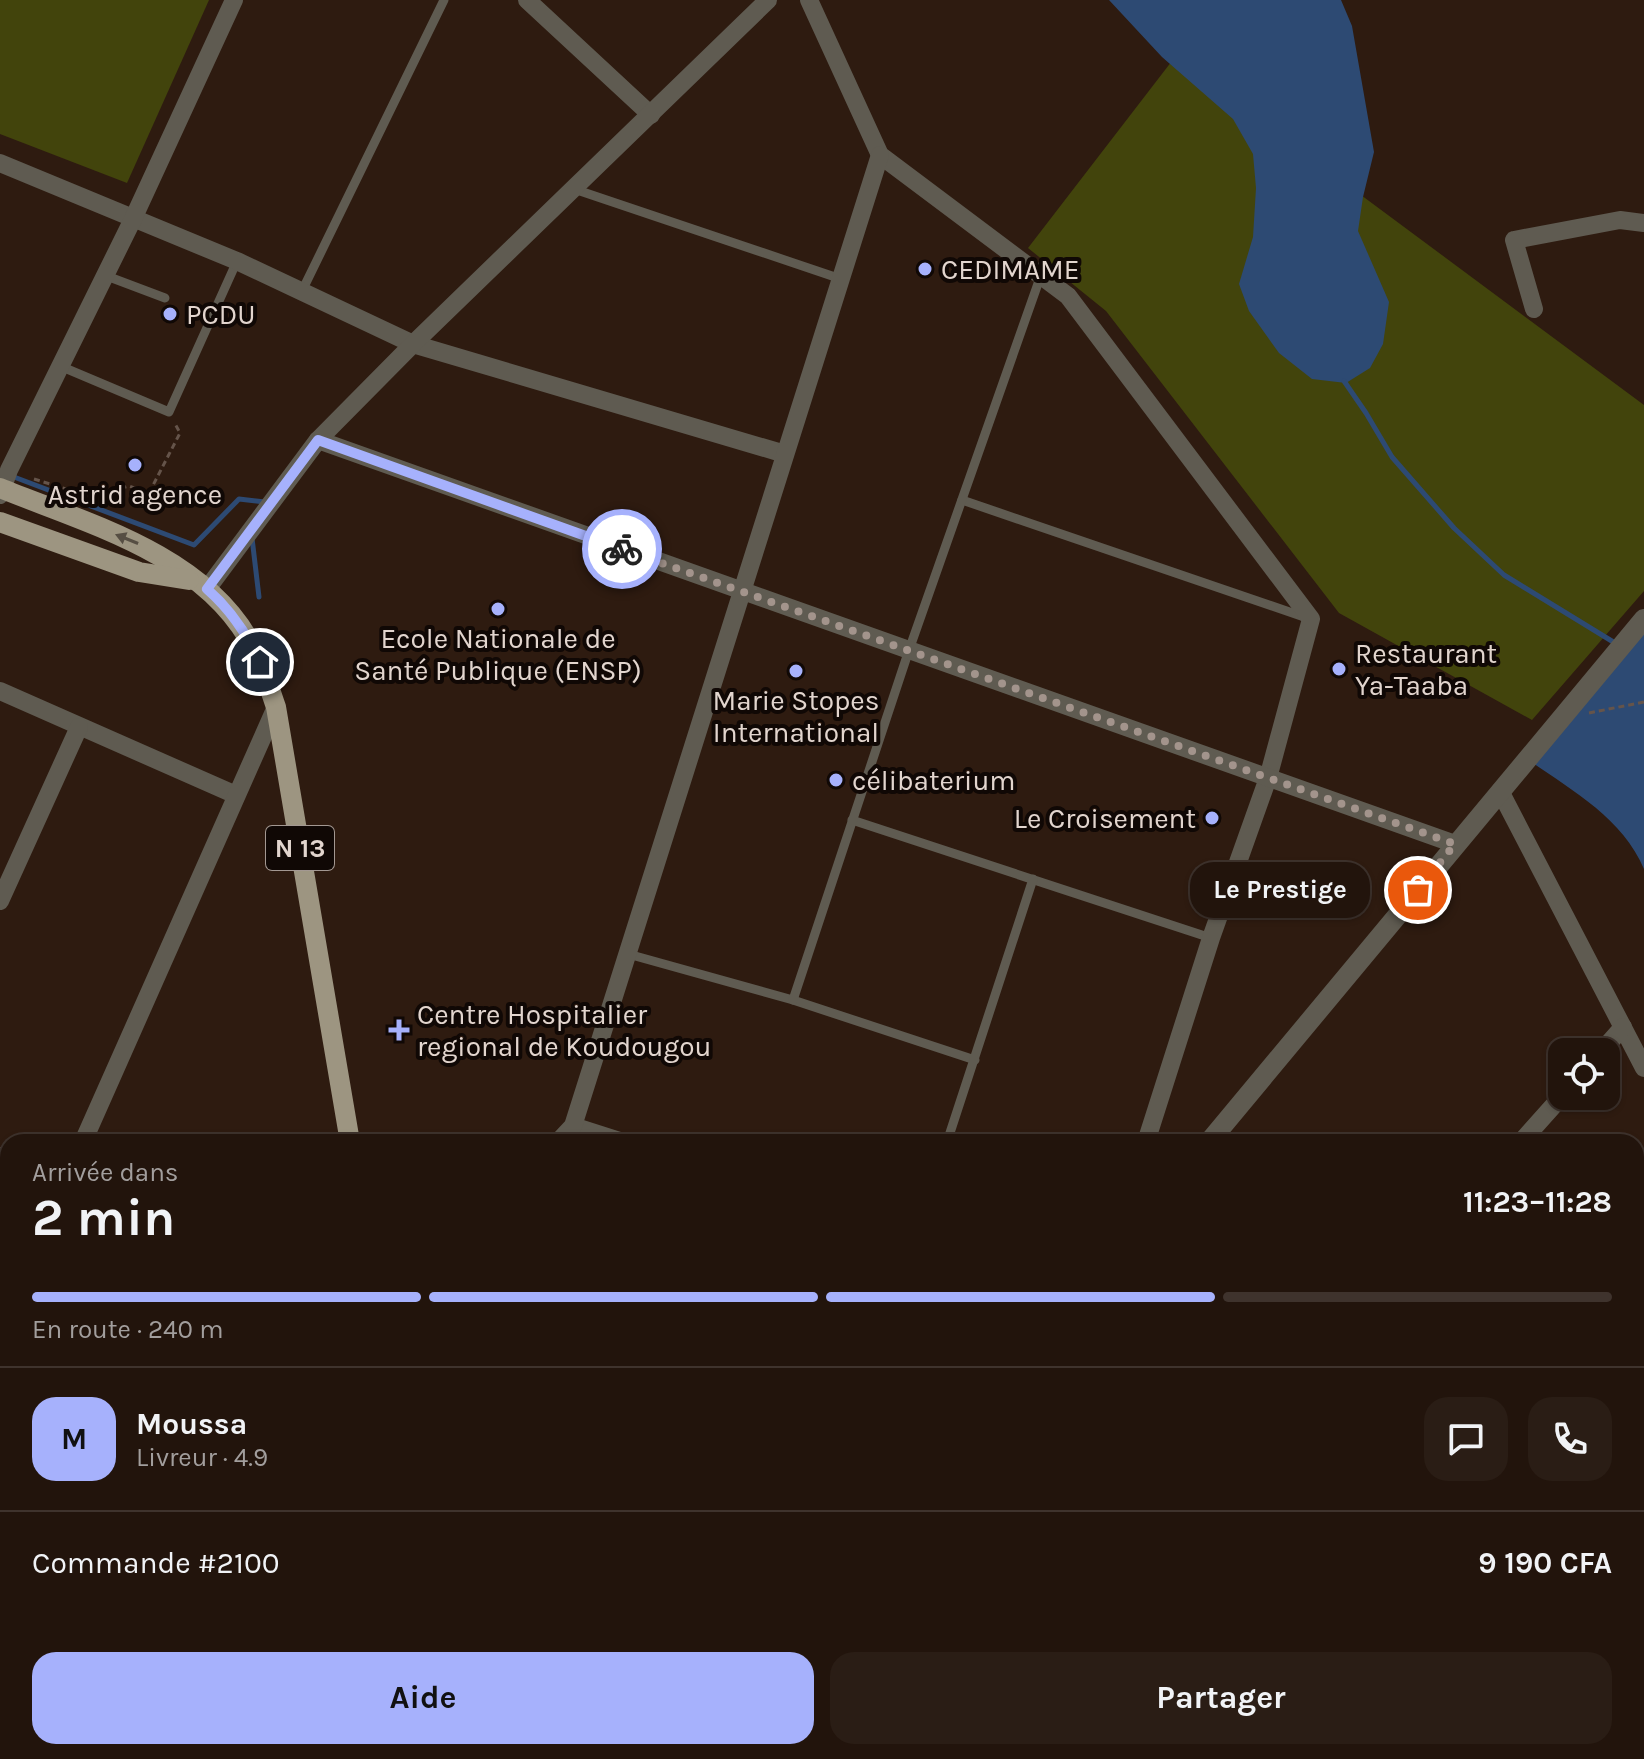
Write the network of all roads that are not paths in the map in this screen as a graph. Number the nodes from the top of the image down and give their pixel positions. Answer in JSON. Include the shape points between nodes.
{"nodes":[{"id":1,"x":234,"y":0,"type":"edge"},
{"id":2,"x":444,"y":0,"type":"edge"},
{"id":3,"x":527,"y":0,"type":"edge"},
{"id":4,"x":768,"y":0,"type":"edge"},
{"id":5,"x":809,"y":0,"type":"edge"},
{"id":6,"x":651,"y":115,"type":"junction"},
{"id":7,"x":880,"y":155,"type":"junction"},
{"id":8,"x":0,"y":163,"type":"edge"},
{"id":9,"x":574,"y":189,"type":"junction"},
{"id":10,"x":133,"y":219,"type":"junction"},
{"id":11,"x":1644,"y":223,"type":"edge"},
{"id":12,"x":237,"y":261,"type":"junction"},
{"id":13,"x":104,"y":275,"type":"junction"},
{"id":14,"x":1041,"y":275,"type":"junction"},
{"id":15,"x":841,"y":279,"type":"junction"},
{"id":16,"x":302,"y":291,"type":"junction"},
{"id":17,"x":165,"y":298,"type":"dead end"},
{"id":18,"x":1534,"y":309,"type":"dead end"},
{"id":19,"x":413,"y":344,"type":"junction"},
{"id":20,"x":60,"y":366,"type":"junction"},
{"id":21,"x":318,"y":440,"type":"junction"},
{"id":22,"x":785,"y":454,"type":"junction"},
{"id":23,"x":3,"y":486,"type":"edge"},
{"id":24,"x":962,"y":500,"type":"junction"},
{"id":25,"x":0,"y":522,"type":"edge"},
{"id":26,"x":200,"y":585,"type":"junction"},
{"id":27,"x":742,"y":591,"type":"junction"},
{"id":28,"x":1311,"y":619,"type":"junction"},
{"id":29,"x":1644,"y":619,"type":"edge"},
{"id":30,"x":909,"y":650,"type":"junction"},
{"id":31,"x":0,"y":691,"type":"edge"},
{"id":32,"x":276,"y":707,"type":"junction"},
{"id":33,"x":79,"y":727,"type":"junction"},
{"id":34,"x":1268,"y":778,"type":"junction"},
{"id":35,"x":1500,"y":791,"type":"junction"},
{"id":36,"x":236,"y":795,"type":"junction"},
{"id":37,"x":852,"y":820,"type":"junction"},
{"id":38,"x":1455,"y":844,"type":"junction"},
{"id":39,"x":1033,"y":879,"type":"junction"},
{"id":40,"x":0,"y":901,"type":"edge"},
{"id":41,"x":1211,"y":938,"type":"junction"},
{"id":42,"x":628,"y":954,"type":"junction"},
{"id":43,"x":793,"y":1000,"type":"junction"},
{"id":44,"x":1623,"y":1027,"type":"junction"},
{"id":45,"x":1613,"y":1038,"type":"edge"},
{"id":46,"x":975,"y":1060,"type":"junction"},
{"id":47,"x":1644,"y":1068,"type":"edge"},
{"id":48,"x":1550,"y":1110,"type":"edge"},
{"id":49,"x":573,"y":1126,"type":"junction"},
{"id":50,"x":87,"y":1134,"type":"edge"},
{"id":51,"x":349,"y":1134,"type":"edge"},
{"id":52,"x":566,"y":1134,"type":"edge"},
{"id":53,"x":598,"y":1134,"type":"edge"},
{"id":54,"x":950,"y":1134,"type":"edge"},
{"id":55,"x":1149,"y":1134,"type":"edge"},
{"id":56,"x":1216,"y":1134,"type":"edge"},
{"id":57,"x":1528,"y":1134,"type":"edge"}],
"edges":[{"from":1,"to":10,"type":"street"},
{"from":2,"to":16,"type":"lane"},
{"from":3,"to":6,"type":"street"},
{"from":4,"to":6,"type":"street"},
{"from":5,"to":7,"type":"street"},
{"from":6,"to":9,"type":"street"},
{"from":7,"to":14,"type":"street"},
{"from":7,"to":15,"type":"street"},
{"from":8,"to":10,"type":"street"},
{"from":9,"to":15,"type":"lane"},
{"from":9,"to":19,"type":"street"},
{"from":10,"to":12,"type":"street"},
{"from":10,"to":13,"type":"street"},
{"from":11,"to":18,"type":"street","via":[[1620,220],[1514,240]]},
{"from":12,"to":16,"type":"street"},
{"from":12,"to":20,"type":"lane","via":[[169,412]]},
{"from":13,"to":17,"type":"lane"},
{"from":13,"to":20,"type":"street"},
{"from":14,"to":24,"type":"lane"},
{"from":14,"to":28,"type":"street","via":[[1068,296]]},
{"from":15,"to":22,"type":"street"},
{"from":16,"to":19,"type":"street"},
{"from":19,"to":21,"type":"street"},
{"from":19,"to":22,"type":"street"},
{"from":20,"to":23,"type":"street"},
{"from":21,"to":26,"type":"street"},
{"from":21,"to":27,"type":"street"},
{"from":22,"to":27,"type":"street"},
{"from":26,"to":23,"type":"main road","number":"N 13","one_way":true,"via":[[147,547]]},
{"from":24,"to":28,"type":"lane"},
{"from":24,"to":30,"type":"lane"},
{"from":25,"to":26,"type":"main road","via":[[139,572]]},
{"from":26,"to":32,"type":"main road","number":"N 13","via":[[234,616],[249,639]]},
{"from":27,"to":30,"type":"street"},
{"from":27,"to":42,"type":"street"},
{"from":28,"to":34,"type":"street"},
{"from":29,"to":35,"type":"street"},
{"from":30,"to":34,"type":"street"},
{"from":30,"to":37,"type":"lane"},
{"from":31,"to":33,"type":"street"},
{"from":32,"to":36,"type":"street"},
{"from":32,"to":51,"type":"main road","number":"N 13"},
{"from":33,"to":36,"type":"street"},
{"from":33,"to":40,"type":"street"},
{"from":34,"to":38,"type":"street"},
{"from":34,"to":41,"type":"street"},
{"from":35,"to":38,"type":"street"},
{"from":35,"to":44,"type":"street"},
{"from":36,"to":50,"type":"street"},
{"from":37,"to":39,"type":"lane"},
{"from":37,"to":43,"type":"lane"},
{"from":38,"to":56,"type":"street"},
{"from":39,"to":41,"type":"lane"},
{"from":39,"to":46,"type":"lane"},
{"from":41,"to":55,"type":"street"},
{"from":42,"to":43,"type":"lane"},
{"from":42,"to":49,"type":"street"},
{"from":43,"to":46,"type":"lane"},
{"from":44,"to":45,"type":"street"},
{"from":44,"to":47,"type":"street"},
{"from":46,"to":54,"type":"lane"},
{"from":48,"to":57,"type":"street"},
{"from":49,"to":52,"type":"street"},
{"from":49,"to":53,"type":"street"}]}
